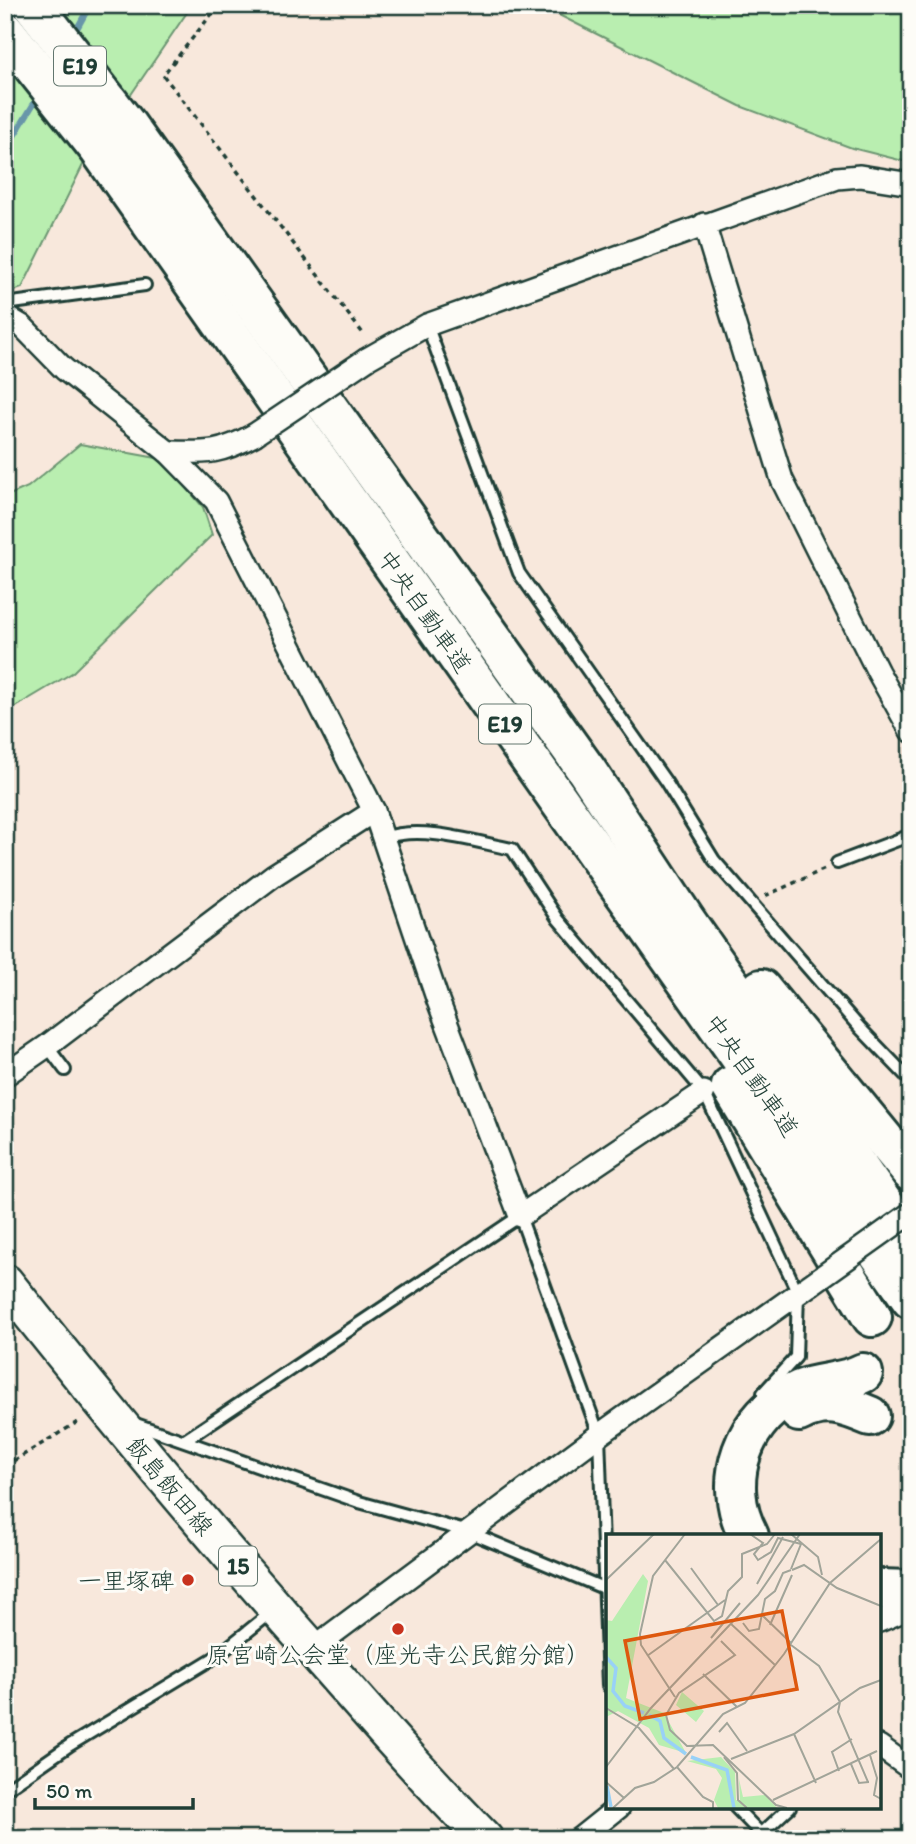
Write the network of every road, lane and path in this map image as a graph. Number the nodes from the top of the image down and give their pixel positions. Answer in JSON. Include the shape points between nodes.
{"nodes":[{"id":1,"x":33,"y":5,"type":"edge"},
{"id":2,"x":219,"y":5,"type":"edge"},
{"id":3,"x":5,"y":31,"type":"edge"},
{"id":4,"x":114,"y":138,"type":"junction"},
{"id":5,"x":911,"y":184,"type":"edge"},
{"id":6,"x":704,"y":224,"type":"junction"},
{"id":7,"x":145,"y":285,"type":"dead end"},
{"id":8,"x":5,"y":304,"type":"edge"},
{"id":9,"x":5,"y":316,"type":"edge"},
{"id":10,"x":427,"y":325,"type":"junction"},
{"id":11,"x":372,"y":355,"type":"junction"},
{"id":12,"x":168,"y":452,"type":"junction"},
{"id":13,"x":911,"y":731,"type":"edge"},
{"id":14,"x":587,"y":771,"type":"junction"},
{"id":15,"x":374,"y":811,"type":"junction"},
{"id":16,"x":577,"y":826,"type":"junction"},
{"id":17,"x":911,"y":835,"type":"edge"},
{"id":18,"x":383,"y":838,"type":"junction"},
{"id":19,"x":837,"y":863,"type":"joint"},
{"id":20,"x":749,"y":903,"type":"junction"},
{"id":21,"x":47,"y":1046,"type":"junction"},
{"id":22,"x":65,"y":1070,"type":"dead end"},
{"id":23,"x":5,"y":1075,"type":"edge"},
{"id":24,"x":911,"y":1081,"type":"edge"},
{"id":25,"x":704,"y":1091,"type":"junction"},
{"id":26,"x":911,"y":1172,"type":"edge"},
{"id":27,"x":911,"y":1213,"type":"edge"},
{"id":28,"x":520,"y":1216,"type":"junction"},
{"id":29,"x":911,"y":1242,"type":"edge"},
{"id":30,"x":5,"y":1282,"type":"edge"},
{"id":31,"x":804,"y":1289,"type":"junction"},
{"id":32,"x":911,"y":1299,"type":"edge"},
{"id":33,"x":872,"y":1317,"type":"dead end"},
{"id":34,"x":863,"y":1373,"type":"dead end"},
{"id":35,"x":758,"y":1398,"type":"dead end"},
{"id":36,"x":107,"y":1411,"type":"junction"},
{"id":37,"x":870,"y":1416,"type":"dead end"},
{"id":38,"x":599,"y":1435,"type":"junction"},
{"id":39,"x":185,"y":1440,"type":"junction"},
{"id":40,"x":5,"y":1466,"type":"edge"},
{"id":41,"x":469,"y":1532,"type":"junction"},
{"id":42,"x":748,"y":1534,"type":"edge"},
{"id":43,"x":770,"y":1534,"type":"edge"},
{"id":44,"x":881,"y":1571,"type":"edge"},
{"id":45,"x":911,"y":1572,"type":"edge"},
{"id":46,"x":606,"y":1589,"type":"edge"},
{"id":47,"x":881,"y":1589,"type":"edge"},
{"id":48,"x":911,"y":1590,"type":"edge"},
{"id":49,"x":881,"y":1606,"type":"edge"},
{"id":50,"x":910,"y":1608,"type":"edge"},
{"id":51,"x":275,"y":1609,"type":"junction"},
{"id":52,"x":881,"y":1621,"type":"edge"},
{"id":53,"x":312,"y":1649,"type":"junction"},
{"id":54,"x":881,"y":1747,"type":"edge"},
{"id":55,"x":911,"y":1769,"type":"edge"},
{"id":56,"x":5,"y":1790,"type":"edge"},
{"id":57,"x":615,"y":1809,"type":"edge"},
{"id":58,"x":737,"y":1809,"type":"edge"},
{"id":59,"x":788,"y":1809,"type":"edge"},
{"id":60,"x":485,"y":1839,"type":"edge"},
{"id":61,"x":579,"y":1839,"type":"edge"}],
"edges":[{"from":1,"to":4,"type":"highway","name":"中央自動車道","number":"E19"},
{"from":2,"to":11,"type":"path","via":[[163,75]]},
{"from":3,"to":4,"type":"highway","name":"中央自動車道","number":"E19"},
{"from":4,"to":14,"type":"highway","name":"中央自動車道","number":"E19"},
{"from":4,"to":16,"type":"highway","name":"中央自動車道","number":"E19"},
{"from":5,"to":6,"type":"street","via":[[860,176],[837,178]]},
{"from":6,"to":10,"type":"street"},
{"from":6,"to":13,"type":"street","via":[[782,480]]},
{"from":7,"to":8,"type":"lane"},
{"from":9,"to":12,"type":"street"},
{"from":10,"to":11,"type":"street"},
{"from":10,"to":20,"type":"lane","via":[[519,573],[666,782],[714,860]]},
{"from":11,"to":12,"type":"street","bridge":true,"via":[[229,449]]},
{"from":12,"to":15,"type":"street","via":[[216,501]]},
{"from":14,"to":26,"type":"highway"},
{"from":14,"to":29,"type":"highway","name":"中央自動車道","number":"E19"},
{"from":15,"to":18,"type":"street"},
{"from":15,"to":21,"type":"street","via":[[274,876]]},
{"from":16,"to":32,"type":"highway","name":"中央自動車道","number":"E19"},
{"from":16,"to":33,"type":"highway"},
{"from":17,"to":19,"type":"lane"},
{"from":18,"to":25,"type":"lane","via":[[399,833],[440,835],[512,849],[558,919]]},
{"from":18,"to":28,"type":"street","via":[[437,998]]},
{"from":19,"to":20,"type":"path"},
{"from":20,"to":24,"type":"lane"},
{"from":21,"to":22,"type":"lane"},
{"from":21,"to":23,"type":"street"},
{"from":25,"to":28,"type":"street"},
{"from":25,"to":31,"type":"lane"},
{"from":27,"to":31,"type":"street","bridge":true},
{"from":28,"to":38,"type":"lane"},
{"from":28,"to":39,"type":"lane"},
{"from":30,"to":36,"type":"main road","name":"飯島飯田線","number":"15"},
{"from":31,"to":35,"type":"lane","via":[[796,1357]]},
{"from":31,"to":38,"type":"street"},
{"from":34,"to":42,"type":"highway","via":[[789,1395],[754,1426],[741,1453],[736,1483],[740,1516]]},
{"from":36,"to":39,"type":"lane"},
{"from":36,"to":40,"type":"path"},
{"from":36,"to":51,"type":"main road","name":"飯島飯田線","number":"15"},
{"from":37,"to":43,"type":"highway","via":[[846,1406],[820,1403],[781,1424],[756,1466],[759,1513]]},
{"from":38,"to":41,"type":"street"},
{"from":38,"to":46,"type":"lane"},
{"from":39,"to":41,"type":"lane","via":[[359,1502]]},
{"from":41,"to":46,"type":"lane"},
{"from":41,"to":53,"type":"street"},
{"from":44,"to":45,"type":"highway"},
{"from":47,"to":48,"type":"highway"},
{"from":49,"to":50,"type":"lane"},
{"from":50,"to":52,"type":"street"},
{"from":51,"to":53,"type":"main road","name":"飯島飯田線","number":"15"},
{"from":51,"to":56,"type":"lane","via":[[217,1656]]},
{"from":53,"to":60,"type":"main road","name":"飯島飯田線","number":"15"},
{"from":54,"to":55,"type":"street"},
{"from":57,"to":61,"type":"street"},
{"from":58,"to":59,"type":"lane","via":[[761,1835]]}]}
